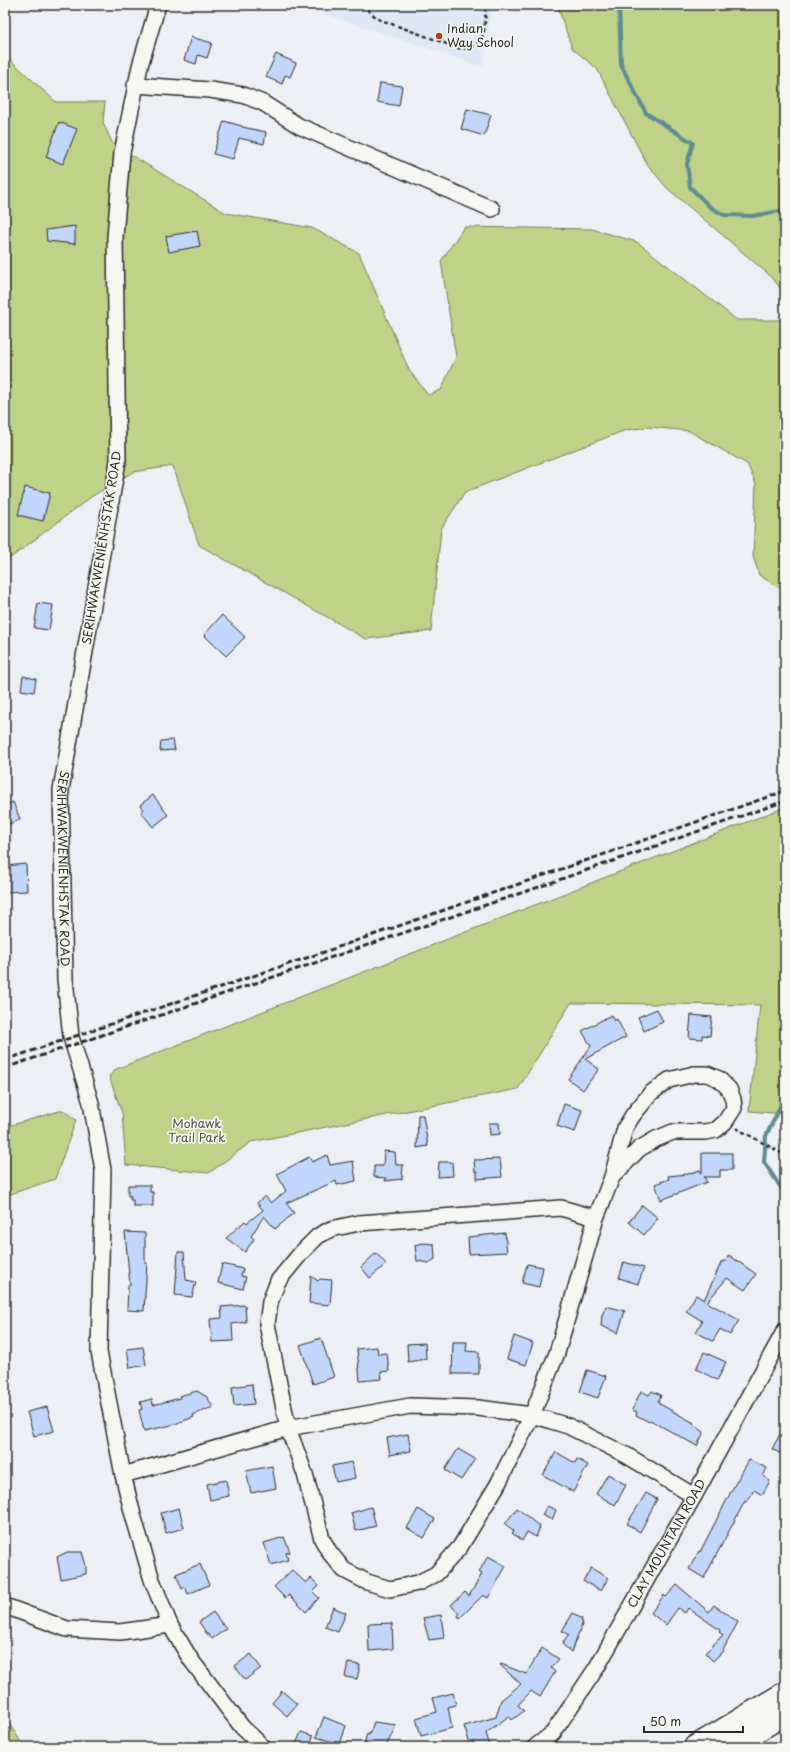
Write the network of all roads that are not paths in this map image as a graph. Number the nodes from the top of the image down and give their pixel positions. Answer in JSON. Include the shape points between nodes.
{"nodes":[{"id":1,"x":158,"y":5,"type":"edge"},
{"id":2,"x":136,"y":85,"type":"junction"},
{"id":3,"x":492,"y":209,"type":"dead end"},
{"id":4,"x":612,"y":1177,"type":"junction"},
{"id":5,"x":596,"y":1218,"type":"junction"},
{"id":6,"x":785,"y":1330,"type":"edge"},
{"id":7,"x":532,"y":1415,"type":"junction"},
{"id":8,"x":288,"y":1428,"type":"junction"},
{"id":9,"x":123,"y":1475,"type":"junction"},
{"id":10,"x":694,"y":1496,"type":"junction"},
{"id":11,"x":5,"y":1606,"type":"edge"},
{"id":12,"x":170,"y":1625,"type":"junction"},
{"id":13,"x":785,"y":1693,"type":"edge"},
{"id":14,"x":785,"y":1714,"type":"edge"},
{"id":15,"x":263,"y":1747,"type":"edge"},
{"id":16,"x":535,"y":1747,"type":"edge"},
{"id":17,"x":695,"y":1747,"type":"edge"},
{"id":18,"x":729,"y":1747,"type":"edge"}],
"edges":[{"from":1,"to":2,"type":"street","name":"SERIHWAKWENIÉNHSTAK ROAD"},
{"from":2,"to":3,"type":"street","via":[[243,95],[263,103],[298,126]]},
{"from":2,"to":9,"type":"street","name":"SERIHWAKWENIÉNHSTAK ROAD","via":[[122,153],[115,236],[118,461],[61,790],[65,978],[73,1045],[91,1103],[103,1170],[99,1352]]},
{"from":4,"to":4,"type":"street","via":[[638,1150],[656,1139],[673,1132],[716,1130],[734,1108],[734,1099],[729,1089],[719,1079],[707,1074],[694,1074],[669,1080],[651,1093],[625,1128]]},
{"from":4,"to":5,"type":"street"},
{"from":5,"to":7,"type":"street","via":[[557,1353]]},
{"from":5,"to":8,"type":"street","via":[[561,1208],[359,1223],[330,1229],[318,1236],[278,1281],[270,1302],[267,1324]]},
{"from":6,"to":10,"type":"street","name":"CLAY MOUNTAIN ROAD"},
{"from":7,"to":8,"type":"street","via":[[478,1408],[410,1406]]},
{"from":7,"to":8,"type":"street","via":[[498,1484],[460,1547],[436,1574],[418,1583],[390,1588],[367,1582],[344,1570],[330,1553],[322,1539],[305,1474]]},
{"from":7,"to":10,"type":"street","via":[[568,1426],[626,1455]]},
{"from":8,"to":9,"type":"street"},
{"from":9,"to":12,"type":"street","name":"SERIHWAKWENIÉNHSTAK ROAD","via":[[152,1580]]},
{"from":10,"to":16,"type":"street","name":"CLAY MOUNTAIN ROAD","via":[[597,1667],[553,1733]]},
{"from":11,"to":12,"type":"street","via":[[67,1629],[120,1632]]},
{"from":12,"to":15,"type":"street","name":"SERIHWAKWENIÉNHSTAK ROAD","via":[[191,1660],[242,1727]]},
{"from":13,"to":17,"type":"highway"},
{"from":14,"to":18,"type":"highway"}]}
